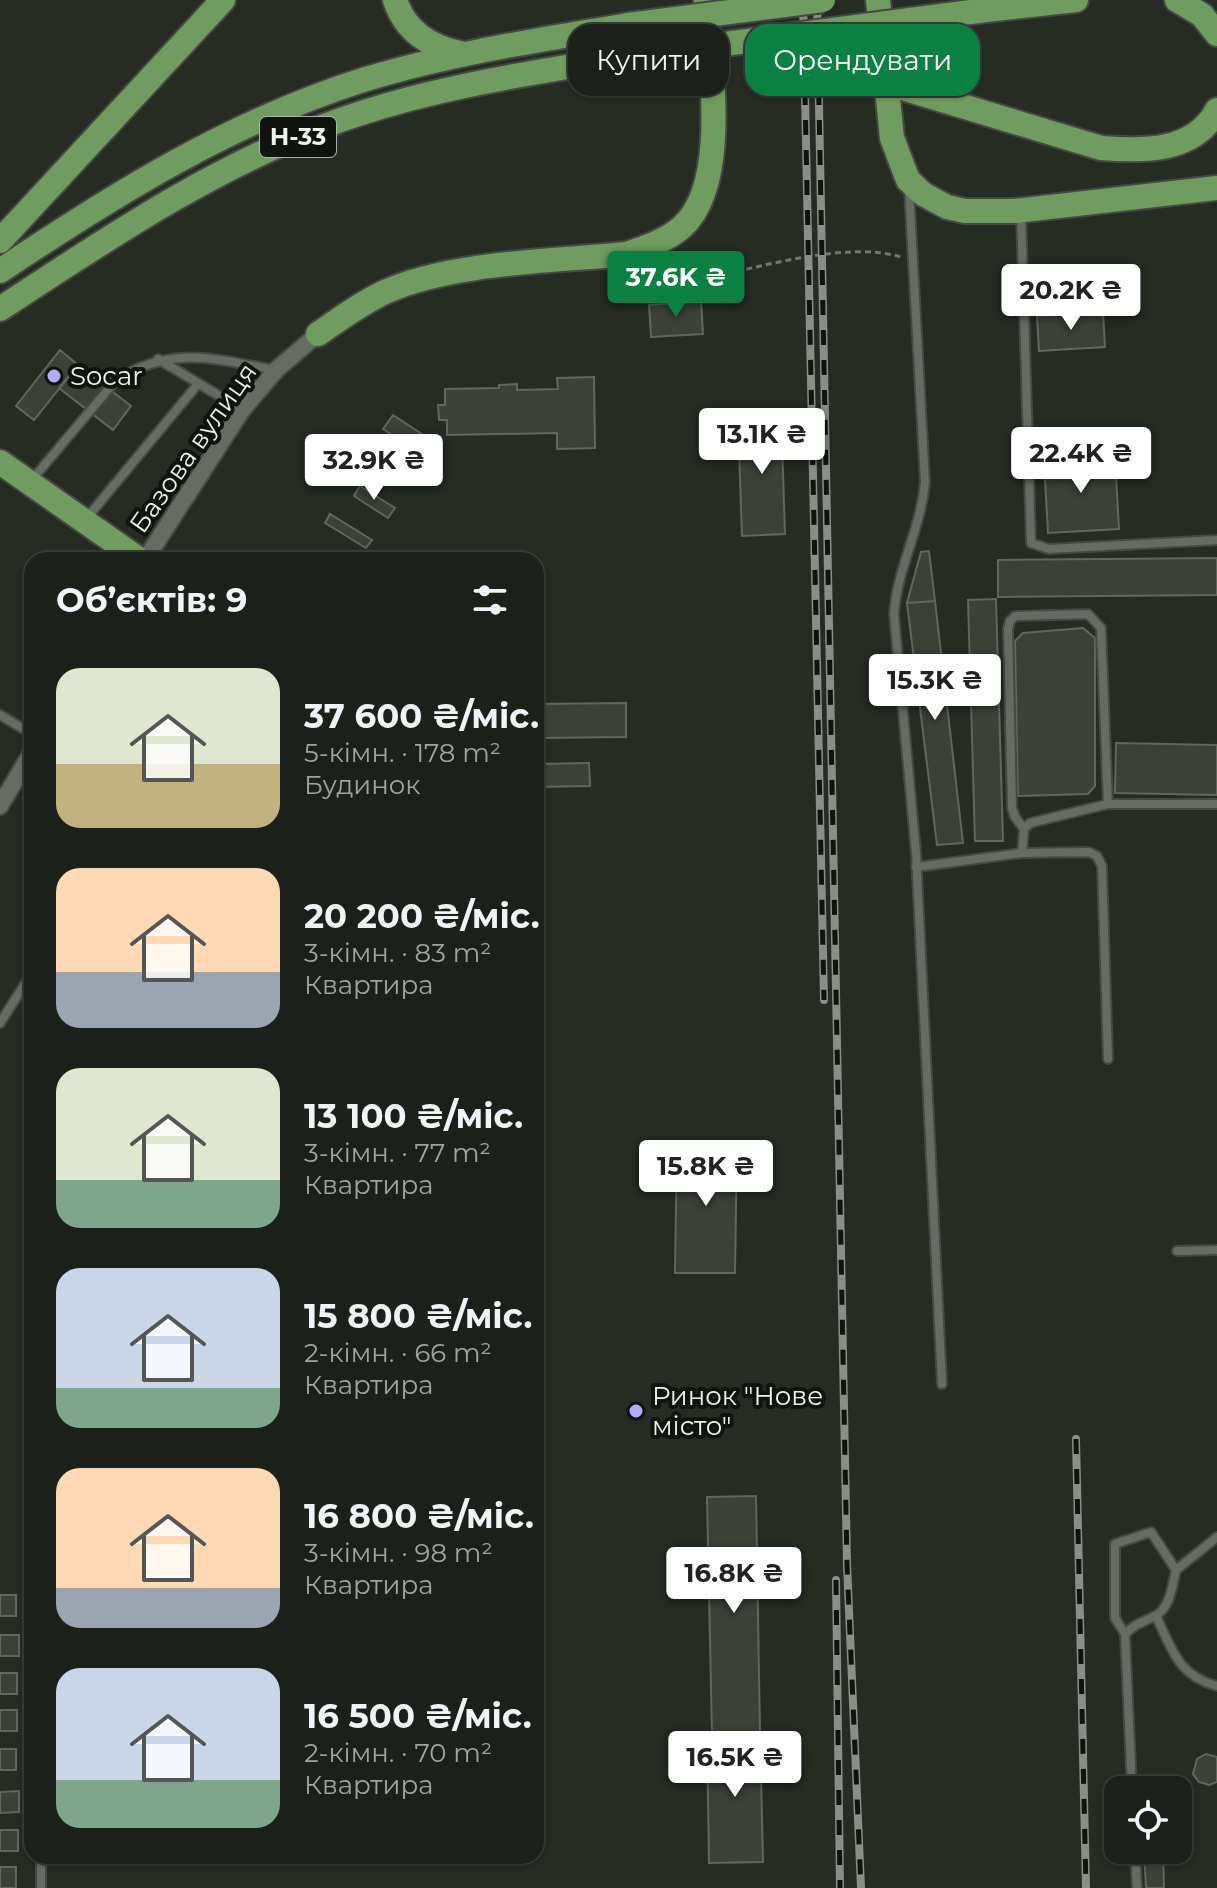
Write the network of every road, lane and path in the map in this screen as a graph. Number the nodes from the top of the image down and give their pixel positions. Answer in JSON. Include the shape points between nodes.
{"nodes":[{"id":1,"x":223,"y":0,"type":"edge"},
{"id":2,"x":395,"y":0,"type":"edge"},
{"id":3,"x":706,"y":0,"type":"edge"},
{"id":4,"x":718,"y":0,"type":"edge"},
{"id":5,"x":823,"y":0,"type":"edge"},
{"id":6,"x":878,"y":0,"type":"edge"},
{"id":7,"x":1076,"y":0,"type":"edge"},
{"id":8,"x":1177,"y":0,"type":"edge"},
{"id":9,"x":707,"y":24,"type":"edge"},
{"id":10,"x":716,"y":24,"type":"edge"},
{"id":11,"x":880,"y":24,"type":"edge"},
{"id":12,"x":1217,"y":34,"type":"edge"},
{"id":13,"x":463,"y":54,"type":"junction"},
{"id":14,"x":711,"y":96,"type":"edge"},
{"id":15,"x":887,"y":96,"type":"edge"},
{"id":16,"x":929,"y":96,"type":"edge"},
{"id":17,"x":1217,"y":110,"type":"edge"},
{"id":18,"x":908,"y":180,"type":"junction"},
{"id":19,"x":1217,"y":188,"type":"edge"},
{"id":20,"x":1020,"y":211,"type":"junction"},
{"id":21,"x":0,"y":241,"type":"edge"},
{"id":22,"x":659,"y":243,"type":"junction"},
{"id":23,"x":913,"y":260,"type":"junction"},
{"id":24,"x":0,"y":271,"type":"edge"},
{"id":25,"x":0,"y":309,"type":"edge"},
{"id":26,"x":318,"y":334,"type":"joint"},
{"id":27,"x":158,"y":359,"type":"junction"},
{"id":28,"x":276,"y":370,"type":"junction"},
{"id":29,"x":198,"y":384,"type":"junction"},
{"id":30,"x":242,"y":410,"type":"junction"},
{"id":31,"x":0,"y":462,"type":"edge"},
{"id":32,"x":29,"y":482,"type":"junction"},
{"id":33,"x":84,"y":521,"type":"junction"},
{"id":34,"x":1217,"y":540,"type":"edge"},
{"id":35,"x":131,"y":552,"type":"edge"},
{"id":36,"x":148,"y":552,"type":"edge"},
{"id":37,"x":0,"y":715,"type":"edge"},
{"id":38,"x":24,"y":729,"type":"edge"},
{"id":39,"x":24,"y":766,"type":"edge"},
{"id":40,"x":1108,"y":804,"type":"junction"},
{"id":41,"x":1217,"y":804,"type":"edge"},
{"id":42,"x":0,"y":806,"type":"edge"},
{"id":43,"x":1024,"y":829,"type":"junction"},
{"id":44,"x":1022,"y":853,"type":"junction"},
{"id":45,"x":916,"y":867,"type":"junction"},
{"id":46,"x":24,"y":986,"type":"edge"},
{"id":47,"x":0,"y":1023,"type":"edge"},
{"id":48,"x":1108,"y":1059,"type":"dead end"},
{"id":49,"x":1217,"y":1250,"type":"edge"},
{"id":50,"x":1177,"y":1251,"type":"dead end"},
{"id":51,"x":942,"y":1384,"type":"dead end"},
{"id":52,"x":1217,"y":1537,"type":"edge"},
{"id":53,"x":1176,"y":1570,"type":"junction"},
{"id":54,"x":1156,"y":1616,"type":"junction"},
{"id":55,"x":1125,"y":1634,"type":"junction"},
{"id":56,"x":1217,"y":1686,"type":"edge"},
{"id":57,"x":1131,"y":1776,"type":"edge"},
{"id":58,"x":41,"y":1864,"type":"edge"},
{"id":59,"x":1136,"y":1864,"type":"edge"},
{"id":60,"x":41,"y":1888,"type":"edge"},
{"id":61,"x":1137,"y":1888,"type":"edge"}],
"edges":[{"from":1,"to":21,"type":"main road"},
{"from":2,"to":13,"type":"main road","via":[[413,31],[443,50]]},
{"from":3,"to":9,"type":"main road"},
{"from":4,"to":10,"type":"main road"},
{"from":5,"to":13,"type":"main road","number":"Н-33","bridge":true,"via":[[628,25]]},
{"from":6,"to":11,"type":"main road"},
{"from":7,"to":25,"type":"main road","number":"Н-33","bridge":true,"via":[[632,56],[450,88],[374,109],[309,132],[184,191]]},
{"from":8,"to":12,"type":"main road","via":[[1202,15]]},
{"from":13,"to":24,"type":"main road","number":"Н-33","via":[[324,93],[205,145]]},
{"from":14,"to":22,"type":"main road","via":[[712,152],[700,203],[683,226]]},
{"from":15,"to":18,"type":"main road","via":[[892,138]]},
{"from":16,"to":17,"type":"main road","via":[[1101,148],[1138,150],[1165,148],[1203,128]]},
{"from":18,"to":20,"type":"main road","via":[[947,207]]},
{"from":18,"to":23,"type":"lane"},
{"from":19,"to":20,"type":"main road"},
{"from":20,"to":34,"type":"lane","via":[[1031,543],[1049,549]]},
{"from":22,"to":23,"type":"path","via":[[709,278],[808,256],[885,252]]},
{"from":22,"to":26,"type":"main road","via":[[627,254],[423,278],[354,308]]},
{"from":23,"to":45,"type":"lane","via":[[925,482],[894,614]]},
{"from":26,"to":28,"type":"street","name":"Базова вулиця"},
{"from":27,"to":28,"type":"lane","via":[[186,356]]},
{"from":27,"to":29,"type":"lane"},
{"from":27,"to":32,"type":"lane","via":[[117,379]]},
{"from":28,"to":30,"type":"street","name":"Базова вулиця"},
{"from":29,"to":30,"type":"lane"},
{"from":29,"to":33,"type":"lane"},
{"from":30,"to":36,"type":"street","name":"Базова вулиця"},
{"from":31,"to":32,"type":"main road"},
{"from":32,"to":33,"type":"main road"},
{"from":33,"to":35,"type":"main road"},
{"from":37,"to":38,"type":"lane"},
{"from":39,"to":42,"type":"street"},
{"from":40,"to":41,"type":"lane"},
{"from":40,"to":43,"type":"lane","via":[[1030,823]]},
{"from":40,"to":43,"type":"lane","via":[[1101,628],[1088,614],[1015,616],[1008,629],[1012,808]]},
{"from":43,"to":44,"type":"lane"},
{"from":44,"to":45,"type":"lane"},
{"from":44,"to":48,"type":"lane","via":[[1089,852],[1102,866]]},
{"from":45,"to":51,"type":"lane"},
{"from":46,"to":47,"type":"lane"},
{"from":49,"to":50,"type":"lane"},
{"from":52,"to":53,"type":"lane"},
{"from":53,"to":54,"type":"lane","via":[[1168,1602]]},
{"from":53,"to":55,"type":"lane","via":[[1151,1532],[1115,1544],[1115,1618]]},
{"from":54,"to":55,"type":"lane","via":[[1140,1620]]},
{"from":54,"to":56,"type":"lane","via":[[1179,1666]]},
{"from":55,"to":57,"type":"lane"},
{"from":58,"to":60,"type":"lane"},
{"from":59,"to":61,"type":"lane"}]}
